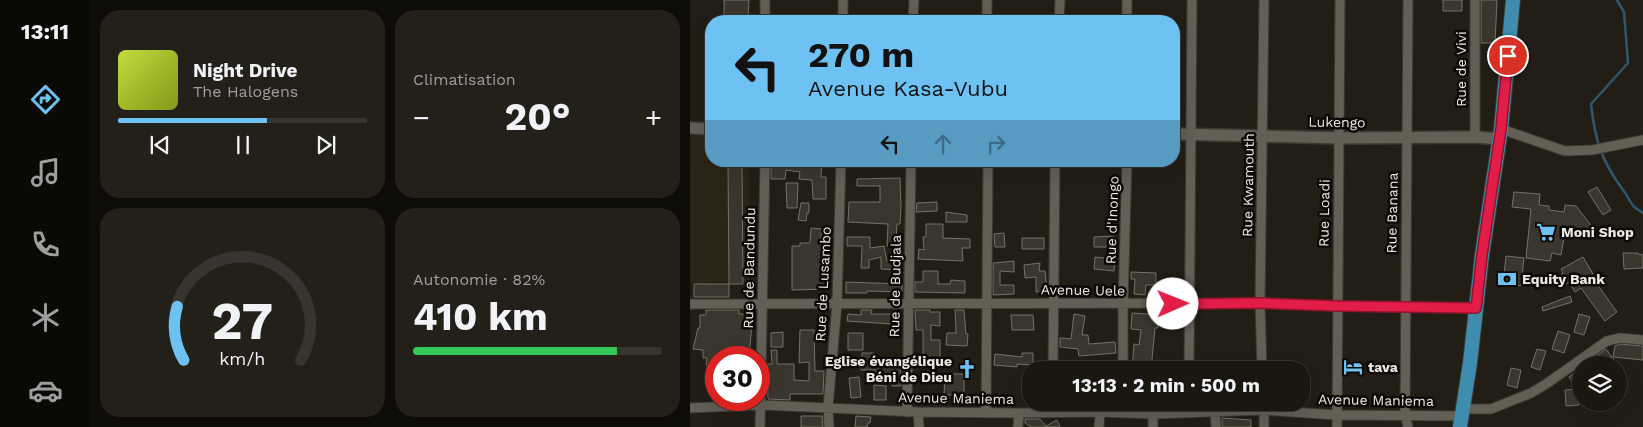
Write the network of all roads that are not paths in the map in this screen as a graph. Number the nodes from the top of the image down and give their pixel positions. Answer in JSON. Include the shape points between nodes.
{"nodes":[{"id":1,"x":765,"y":0,"type":"edge"},
{"id":2,"x":843,"y":0,"type":"edge"},
{"id":3,"x":914,"y":0,"type":"edge"},
{"id":4,"x":987,"y":0,"type":"edge"},
{"id":5,"x":1060,"y":0,"type":"edge"},
{"id":6,"x":1127,"y":0,"type":"edge"},
{"id":7,"x":1192,"y":0,"type":"edge"},
{"id":8,"x":1264,"y":0,"type":"edge"},
{"id":9,"x":1340,"y":0,"type":"edge"},
{"id":10,"x":1408,"y":0,"type":"edge"},
{"id":11,"x":1475,"y":0,"type":"edge"},
{"id":12,"x":1513,"y":0,"type":"edge"},
{"id":13,"x":765,"y":15,"type":"edge"},
{"id":14,"x":843,"y":15,"type":"edge"},
{"id":15,"x":913,"y":15,"type":"edge"},
{"id":16,"x":987,"y":15,"type":"edge"},
{"id":17,"x":1059,"y":15,"type":"edge"},
{"id":18,"x":1127,"y":15,"type":"edge"},
{"id":19,"x":690,"y":128,"type":"edge"},
{"id":20,"x":705,"y":129,"type":"edge"},
{"id":21,"x":1180,"y":134,"type":"edge"},
{"id":22,"x":1190,"y":134,"type":"junction"},
{"id":23,"x":1500,"y":134,"type":"junction"},
{"id":24,"x":1262,"y":135,"type":"junction"},
{"id":25,"x":1475,"y":137,"type":"junction"},
{"id":26,"x":1339,"y":138,"type":"junction"},
{"id":27,"x":1407,"y":138,"type":"junction"},
{"id":28,"x":1643,"y":140,"type":"edge"},
{"id":29,"x":765,"y":167,"type":"edge"},
{"id":30,"x":841,"y":167,"type":"edge"},
{"id":31,"x":911,"y":167,"type":"edge"},
{"id":32,"x":988,"y":167,"type":"edge"},
{"id":33,"x":1055,"y":167,"type":"edge"},
{"id":34,"x":1127,"y":167,"type":"edge"},
{"id":35,"x":1055,"y":302,"type":"junction"},
{"id":36,"x":909,"y":303,"type":"junction"},
{"id":37,"x":1260,"y":303,"type":"junction"},
{"id":38,"x":690,"y":304,"type":"edge"},
{"id":39,"x":762,"y":304,"type":"junction"},
{"id":40,"x":838,"y":304,"type":"junction"},
{"id":41,"x":987,"y":304,"type":"junction"},
{"id":42,"x":1123,"y":304,"type":"junction"},
{"id":43,"x":1189,"y":304,"type":"junction"},
{"id":44,"x":1337,"y":306,"type":"junction"},
{"id":45,"x":1405,"y":306,"type":"junction"},
{"id":46,"x":1476,"y":308,"type":"junction"},
{"id":47,"x":1643,"y":340,"type":"edge"},
{"id":48,"x":762,"y":346,"type":"edge"},
{"id":49,"x":1053,"y":361,"type":"edge"},
{"id":50,"x":1123,"y":361,"type":"edge"},
{"id":51,"x":1189,"y":361,"type":"edge"},
{"id":52,"x":1262,"y":361,"type":"edge"},
{"id":53,"x":770,"y":405,"type":"edge"},
{"id":54,"x":705,"y":407,"type":"edge"},
{"id":55,"x":690,"y":408,"type":"edge"},
{"id":56,"x":828,"y":408,"type":"junction"},
{"id":57,"x":761,"y":411,"type":"edge"},
{"id":58,"x":1105,"y":411,"type":"edge"},
{"id":59,"x":1140,"y":411,"type":"edge"},
{"id":60,"x":1168,"y":411,"type":"edge"},
{"id":61,"x":1215,"y":411,"type":"edge"},
{"id":62,"x":1264,"y":411,"type":"edge"},
{"id":63,"x":1309,"y":411,"type":"edge"},
{"id":64,"x":907,"y":412,"type":"junction"},
{"id":65,"x":918,"y":412,"type":"junction"},
{"id":66,"x":1052,"y":412,"type":"joint"},
{"id":67,"x":1100,"y":412,"type":"junction"},
{"id":68,"x":986,"y":413,"type":"junction"},
{"id":69,"x":1019,"y":413,"type":"junction"},
{"id":70,"x":1153,"y":414,"type":"junction"},
{"id":71,"x":1336,"y":414,"type":"junction"},
{"id":72,"x":1405,"y":415,"type":"junction"},
{"id":73,"x":1462,"y":417,"type":"edge"},
{"id":74,"x":760,"y":427,"type":"edge"},
{"id":75,"x":828,"y":427,"type":"edge"},
{"id":76,"x":919,"y":427,"type":"edge"},
{"id":77,"x":1018,"y":427,"type":"edge"},
{"id":78,"x":1099,"y":427,"type":"edge"},
{"id":79,"x":1153,"y":427,"type":"edge"},
{"id":80,"x":1216,"y":427,"type":"edge"},
{"id":81,"x":1264,"y":427,"type":"edge"},
{"id":82,"x":1336,"y":427,"type":"edge"},
{"id":83,"x":1408,"y":427,"type":"edge"}],
"edges":[{"from":1,"to":13,"type":"street"},
{"from":2,"to":14,"type":"street"},
{"from":3,"to":15,"type":"street"},
{"from":4,"to":16,"type":"street"},
{"from":5,"to":17,"type":"street"},
{"from":6,"to":18,"type":"street"},
{"from":7,"to":22,"type":"street"},
{"from":8,"to":24,"type":"street","name":"Rue Kwamouth"},
{"from":9,"to":26,"type":"street","name":"Rue Loadi"},
{"from":10,"to":27,"type":"street","name":"Rue Banana"},
{"from":11,"to":25,"type":"street","name":"Rue de Vivi"},
{"from":12,"to":23,"type":"main road"},
{"from":19,"to":20,"type":"street"},
{"from":21,"to":22,"type":"street","name":"Lukengo"},
{"from":22,"to":24,"type":"street","name":"Lukengo"},
{"from":22,"to":43,"type":"street"},
{"from":23,"to":25,"type":"street","name":"Lukengo"},
{"from":23,"to":28,"type":"street","via":[[1565,151],[1592,150]]},
{"from":23,"to":46,"type":"main road"},
{"from":24,"to":26,"type":"street","name":"Lukengo"},
{"from":24,"to":37,"type":"street","name":"Rue Kwamouth"},
{"from":25,"to":27,"type":"street","name":"Lukengo"},
{"from":26,"to":27,"type":"street","name":"Lukengo"},
{"from":26,"to":44,"type":"street","name":"Rue Loadi"},
{"from":27,"to":45,"type":"street","name":"Rue Banana"},
{"from":29,"to":39,"type":"street","name":"Rue de Bandundu"},
{"from":30,"to":40,"type":"street","name":"Rue de Lusambo"},
{"from":31,"to":36,"type":"street","name":"Rue de Budjala"},
{"from":32,"to":41,"type":"street"},
{"from":33,"to":35,"type":"street"},
{"from":34,"to":42,"type":"street","name":"Rue d'Inongo"},
{"from":35,"to":41,"type":"street","name":"Avenue Uele"},
{"from":35,"to":42,"type":"street","name":"Avenue Uele"},
{"from":35,"to":49,"type":"street"},
{"from":36,"to":40,"type":"street","name":"Avenue Uele"},
{"from":36,"to":41,"type":"street","name":"Avenue Uele"},
{"from":36,"to":64,"type":"street","name":"Rue de Budjala"},
{"from":37,"to":43,"type":"street","name":"Avenue Uele"},
{"from":37,"to":44,"type":"street","name":"Avenue Uele"},
{"from":37,"to":52,"type":"street","name":"Rue Kwamouth"},
{"from":38,"to":39,"type":"street","name":"Avenue Uele"},
{"from":39,"to":40,"type":"street","name":"Avenue Uele"},
{"from":39,"to":48,"type":"street","name":"Rue de Bandundu"},
{"from":40,"to":56,"type":"street","name":"Rue de Lusambo"},
{"from":41,"to":68,"type":"street"},
{"from":42,"to":43,"type":"street","name":"Avenue Uele"},
{"from":42,"to":50,"type":"street","name":"Rue d'Inongo"},
{"from":43,"to":51,"type":"street"},
{"from":44,"to":45,"type":"street","name":"Avenue Uele"},
{"from":44,"to":71,"type":"street","name":"Rue Loadi"},
{"from":45,"to":46,"type":"street","name":"Avenue Uele"},
{"from":45,"to":72,"type":"street","name":"Rue Banana"},
{"from":46,"to":73,"type":"main road"},
{"from":47,"to":73,"type":"street","name":"Avenue Maniema","via":[[1612,338],[1530,393]]},
{"from":53,"to":56,"type":"street","name":"Avenue Maniema"},
{"from":54,"to":55,"type":"street","name":"Avenue Maniema"},
{"from":56,"to":64,"type":"street","name":"Avenue Maniema"},
{"from":56,"to":75,"type":"street","name":"Rue de Lusambo"},
{"from":57,"to":74,"type":"street","name":"Rue de Bandundu"},
{"from":58,"to":67,"type":"street","name":"Avenue Maniema"},
{"from":59,"to":70,"type":"street","name":"Avenue Maniema"},
{"from":60,"to":70,"type":"street","name":"Avenue Maniema"},
{"from":61,"to":80,"type":"street"},
{"from":62,"to":81,"type":"street"},
{"from":63,"to":71,"type":"street","name":"Avenue Maniema"},
{"from":64,"to":65,"type":"street","name":"Avenue Maniema"},
{"from":65,"to":68,"type":"street","name":"Avenue Maniema"},
{"from":65,"to":76,"type":"street"},
{"from":66,"to":67,"type":"street","name":"Avenue Maniema"},
{"from":66,"to":69,"type":"street","name":"Avenue Maniema"},
{"from":67,"to":78,"type":"street"},
{"from":68,"to":69,"type":"street","name":"Avenue Maniema"},
{"from":69,"to":77,"type":"street"},
{"from":70,"to":79,"type":"street"},
{"from":71,"to":72,"type":"street","name":"Avenue Maniema"},
{"from":71,"to":82,"type":"street","name":"Rue Loadi"},
{"from":72,"to":73,"type":"street","name":"Avenue Maniema"},
{"from":72,"to":83,"type":"street","name":"Rue Banana"}]}
